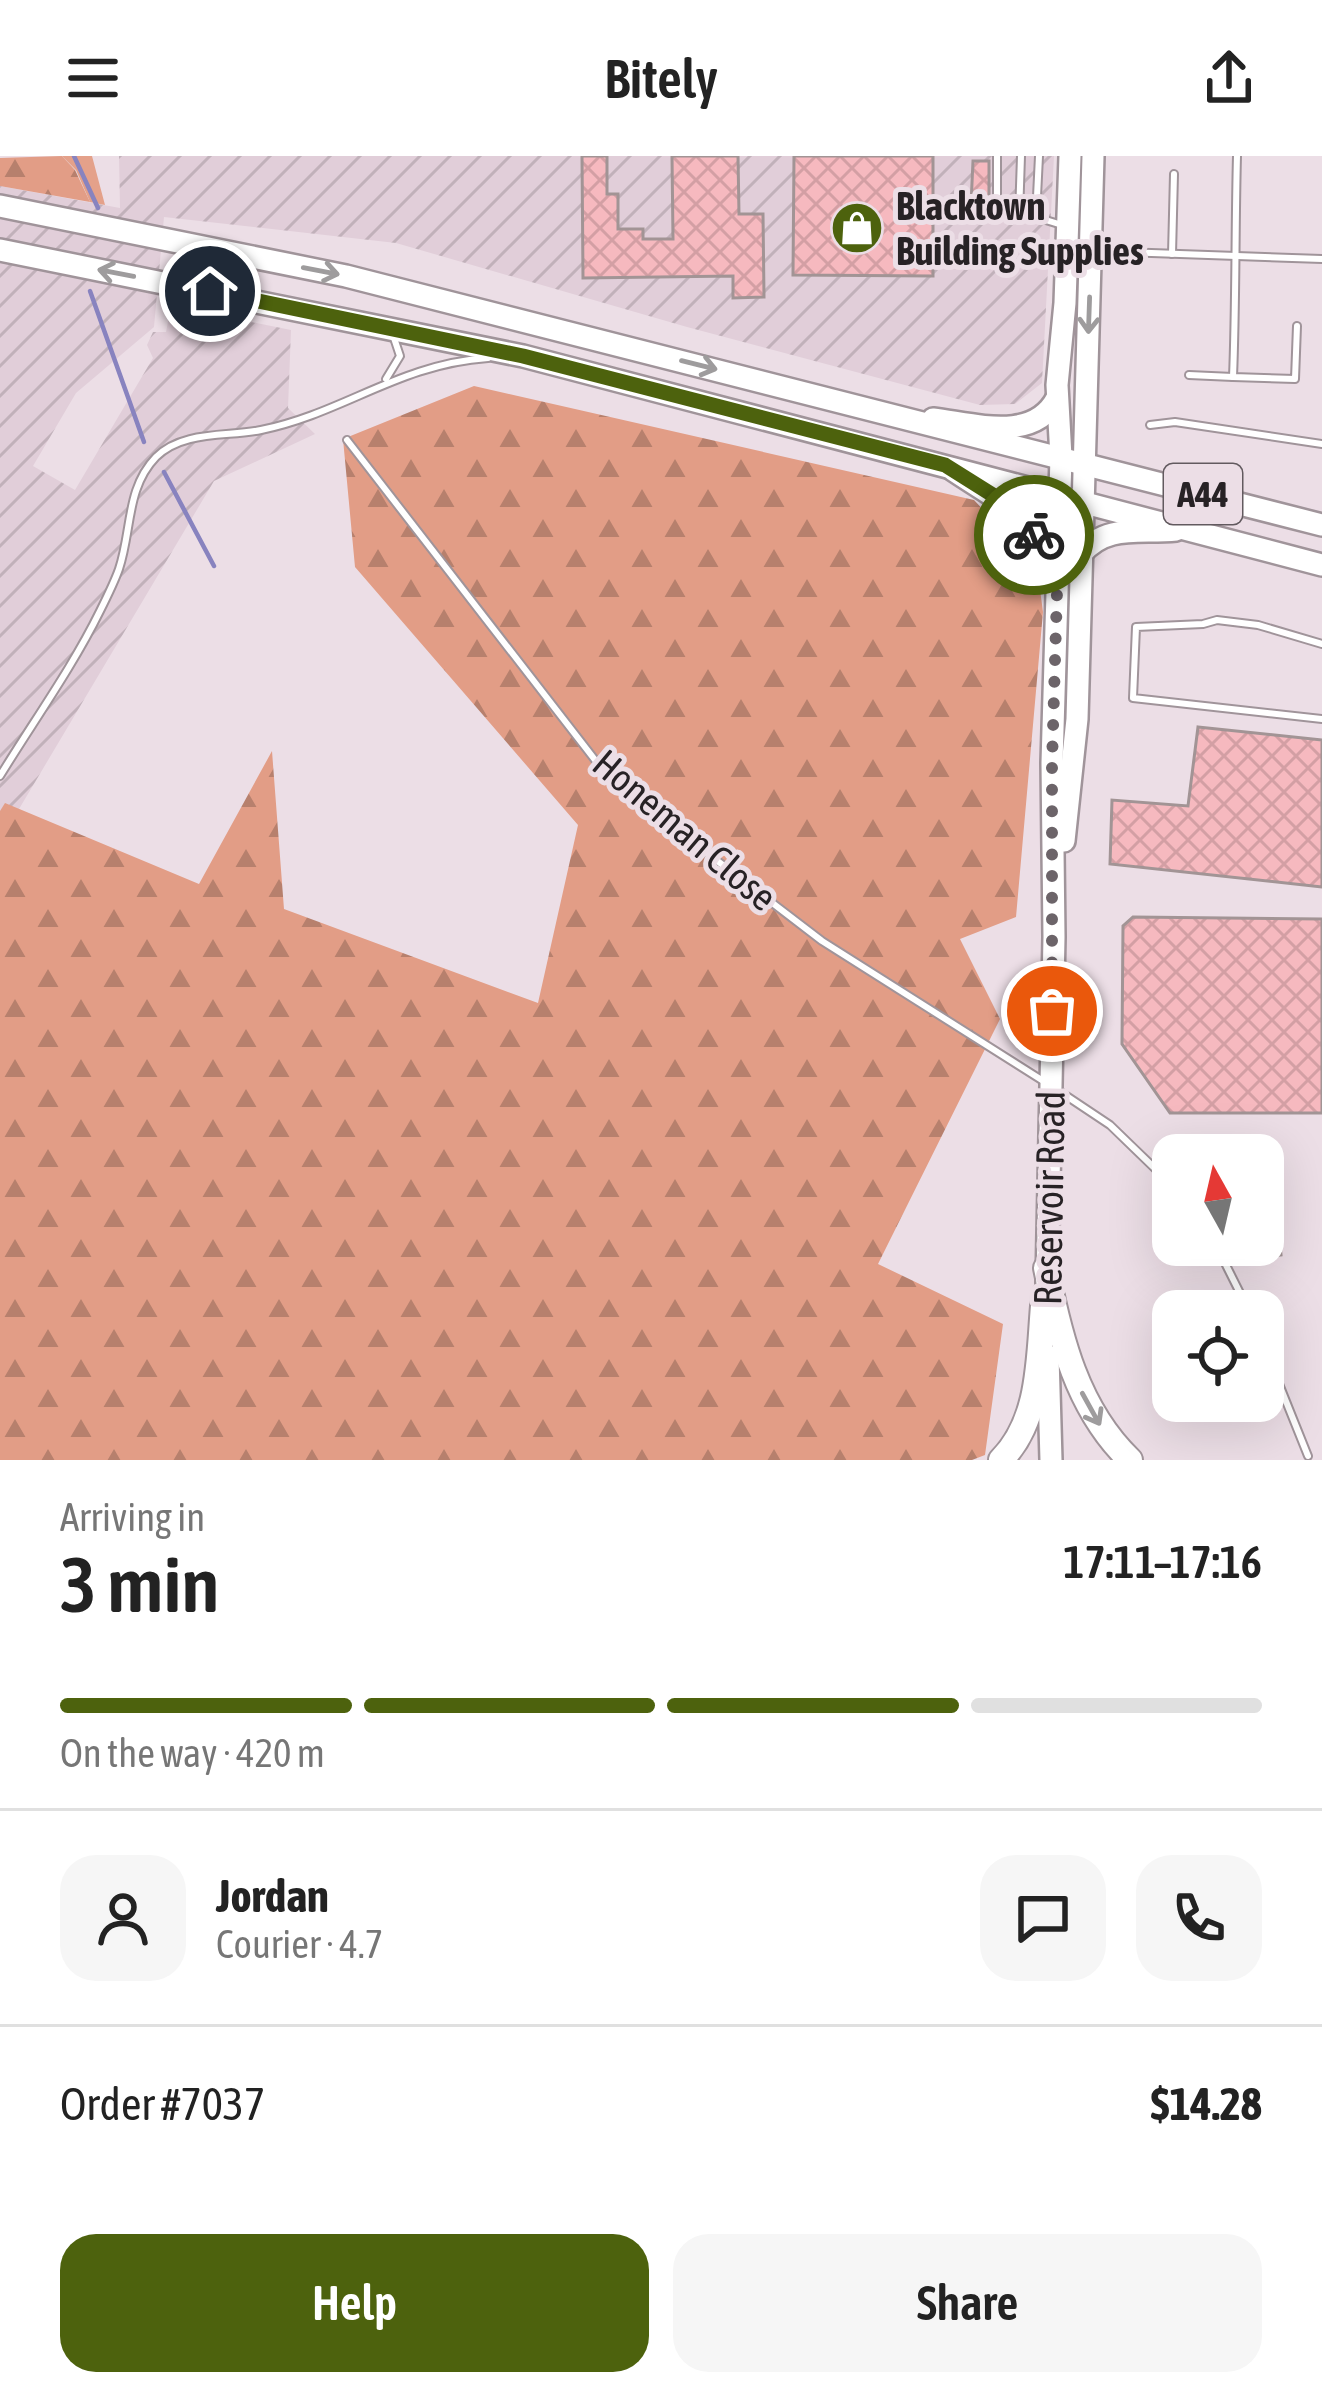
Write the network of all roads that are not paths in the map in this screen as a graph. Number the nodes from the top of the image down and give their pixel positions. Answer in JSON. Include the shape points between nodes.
{"nodes":[{"id":1,"x":997,"y":156,"type":"edge"},
{"id":2,"x":1021,"y":156,"type":"edge"},
{"id":3,"x":1039,"y":156,"type":"edge"},
{"id":4,"x":1070,"y":156,"type":"edge"},
{"id":5,"x":1093,"y":156,"type":"edge"},
{"id":6,"x":1237,"y":156,"type":"edge"},
{"id":7,"x":1174,"y":174,"type":"dead end"},
{"id":8,"x":0,"y":206,"type":"edge"},
{"id":9,"x":1019,"y":216,"type":"junction"},
{"id":10,"x":1036,"y":217,"type":"junction"},
{"id":11,"x":1068,"y":232,"type":"junction"},
{"id":12,"x":0,"y":250,"type":"edge"},
{"id":13,"x":1123,"y":253,"type":"dead end"},
{"id":14,"x":1172,"y":254,"type":"junction"},
{"id":15,"x":1237,"y":256,"type":"junction"},
{"id":16,"x":1322,"y":259,"type":"edge"},
{"id":17,"x":1298,"y":326,"type":"dead end"},
{"id":18,"x":389,"y":327,"type":"junction"},
{"id":19,"x":523,"y":356,"type":"junction"},
{"id":20,"x":1189,"y":375,"type":"dead end"},
{"id":21,"x":1233,"y":377,"type":"junction"},
{"id":22,"x":384,"y":382,"type":"junction"},
{"id":23,"x":1057,"y":397,"type":"junction"},
{"id":24,"x":891,"y":414,"type":"junction"},
{"id":25,"x":1150,"y":424,"type":"dead end"},
{"id":26,"x":347,"y":440,"type":"dead end"},
{"id":27,"x":1322,"y":444,"type":"edge"},
{"id":28,"x":1072,"y":459,"type":"junction"},
{"id":29,"x":945,"y":465,"type":"junction"},
{"id":30,"x":1060,"y":494,"type":"junction"},
{"id":31,"x":1083,"y":500,"type":"junction"},
{"id":32,"x":1322,"y":525,"type":"edge"},
{"id":33,"x":1189,"y":529,"type":"junction"},
{"id":34,"x":1081,"y":554,"type":"junction"},
{"id":35,"x":1322,"y":566,"type":"edge"},
{"id":36,"x":1057,"y":592,"type":"junction"},
{"id":37,"x":1322,"y":644,"type":"edge"},
{"id":38,"x":1322,"y":719,"type":"edge"},
{"id":39,"x":0,"y":776,"type":"edge"},
{"id":40,"x":1054,"y":937,"type":"junction"},
{"id":41,"x":1049,"y":1085,"type":"junction"},
{"id":42,"x":1152,"y":1166,"type":"edge"},
{"id":43,"x":1046,"y":1268,"type":"junction"},
{"id":44,"x":1284,"y":1396,"type":"edge"},
{"id":45,"x":1308,"y":1456,"type":"dead end"},
{"id":46,"x":1000,"y":1460,"type":"edge"},
{"id":47,"x":1051,"y":1460,"type":"edge"},
{"id":48,"x":1130,"y":1460,"type":"edge"}],
"edges":[{"from":1,"to":9,"type":"lane","via":[[997,215]]},
{"from":2,"to":9,"type":"lane"},
{"from":3,"to":10,"type":"lane"},
{"from":4,"to":11,"type":"main road","name":"Reservoir Road"},
{"from":5,"to":28,"type":"main road","name":"Reservoir Road","one_way":true},
{"from":6,"to":15,"type":"lane"},
{"from":7,"to":14,"type":"lane"},
{"from":8,"to":24,"type":"main road","number":"A44","one_way":true,"via":[[346,276]]},
{"from":9,"to":10,"type":"lane"},
{"from":10,"to":11,"type":"lane"},
{"from":11,"to":23,"type":"main road","name":"Reservoir Road"},
{"from":18,"to":12,"type":"main road","number":"A44","one_way":true},
{"from":13,"to":14,"type":"lane"},
{"from":14,"to":15,"type":"lane"},
{"from":15,"to":16,"type":"lane"},
{"from":15,"to":21,"type":"lane"},
{"from":17,"to":21,"type":"lane","via":[[1295,379]]},
{"from":18,"to":19,"type":"main road","number":"A44"},
{"from":18,"to":22,"type":"lane","via":[[400,356]]},
{"from":19,"to":22,"type":"lane","via":[[455,361]]},
{"from":19,"to":29,"type":"main road","number":"A44"},
{"from":20,"to":21,"type":"lane"},
{"from":22,"to":39,"type":"lane","via":[[307,419],[195,439],[159,454],[136,484],[120,567],[99,614]]},
{"from":23,"to":24,"type":"main road","via":[[1045,417],[1012,427]]},
{"from":23,"to":28,"type":"main road","name":"Reservoir Road"},
{"from":24,"to":28,"type":"main road","number":"A44"},
{"from":25,"to":27,"type":"lane"},
{"from":26,"to":41,"type":"lane","name":"Honeman Close","via":[[609,778],[822,941]]},
{"from":28,"to":30,"type":"main road","name":"Reservoir Road"},
{"from":28,"to":31,"type":"main road","name":"Reservoir Road"},
{"from":28,"to":32,"type":"main road","number":"A44"},
{"from":29,"to":30,"type":"main road","number":"A44"},
{"from":29,"to":36,"type":"main road","via":[[1022,516]]},
{"from":30,"to":31,"type":"main road","number":"A44"},
{"from":30,"to":36,"type":"main road","name":"Reservoir Road"},
{"from":31,"to":33,"type":"main road","number":"A44"},
{"from":31,"to":34,"type":"main road","name":"Reservoir Road"},
{"from":33,"to":34,"type":"main road","via":[[1117,532]]},
{"from":33,"to":35,"type":"main road","number":"A44"},
{"from":34,"to":40,"type":"main road","name":"Reservoir Road","via":[[1077,718]]},
{"from":36,"to":40,"type":"main road","name":"Reservoir Road"},
{"from":37,"to":38,"type":"lane","via":[[1217,620],[1136,626],[1133,698]]},
{"from":40,"to":41,"type":"main road","name":"Reservoir Road"},
{"from":41,"to":42,"type":"lane","name":"Honeman Close","via":[[1110,1125]]},
{"from":41,"to":43,"type":"main road","name":"Reservoir Road"},
{"from":43,"to":46,"type":"highway","via":[[1032,1408]]},
{"from":43,"to":47,"type":"main road","name":"Reservoir Road"},
{"from":43,"to":48,"type":"highway","one_way":true,"via":[[1069,1364],[1099,1424]]},
{"from":44,"to":45,"type":"lane"}]}
